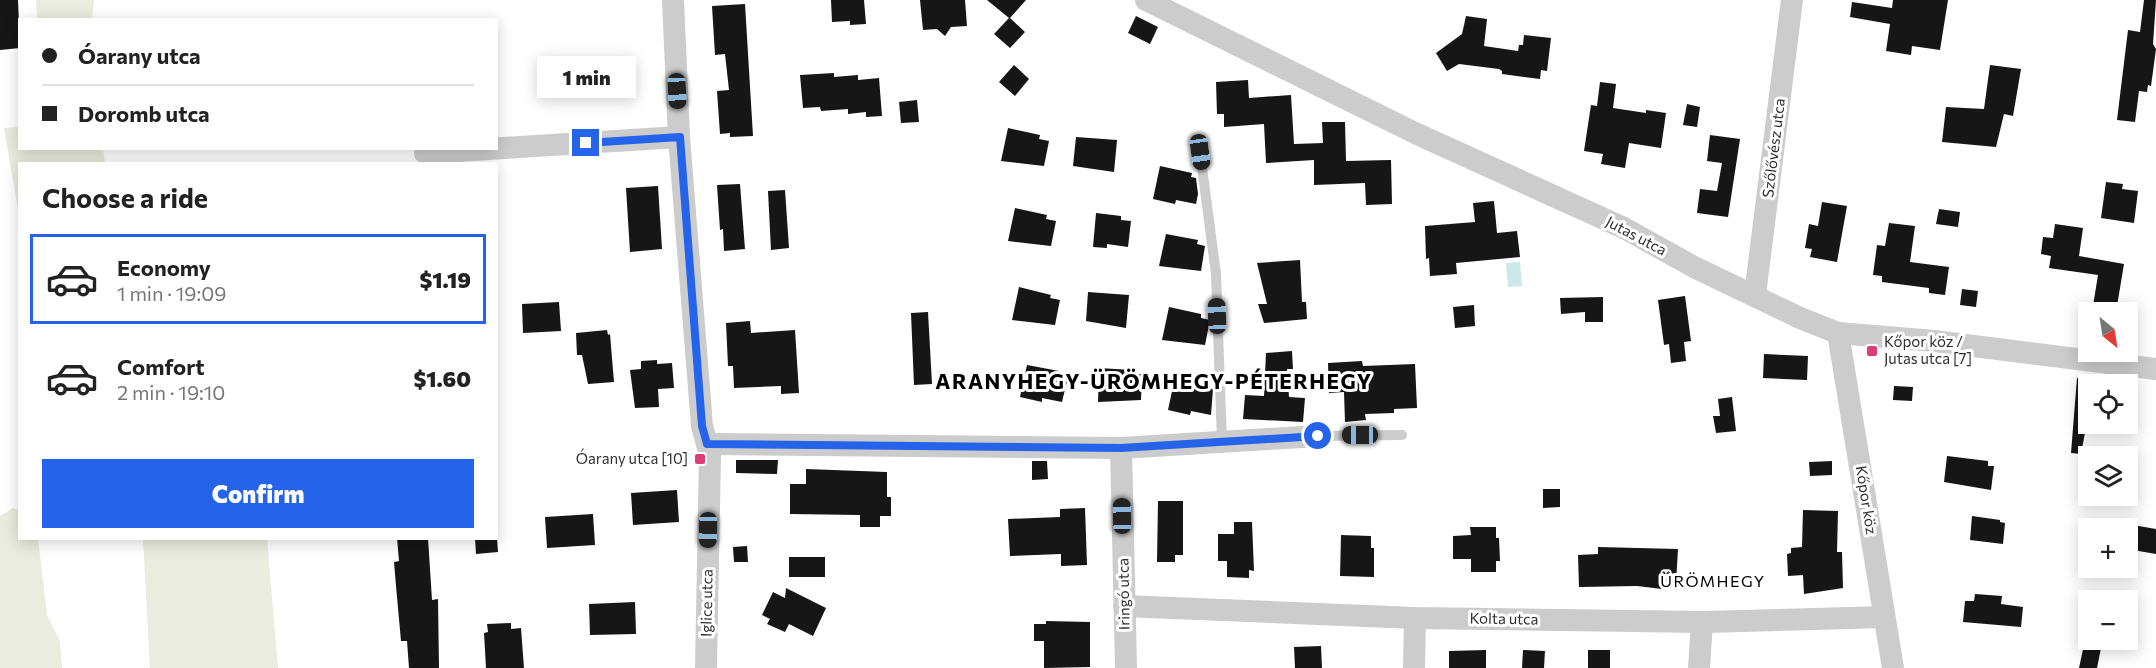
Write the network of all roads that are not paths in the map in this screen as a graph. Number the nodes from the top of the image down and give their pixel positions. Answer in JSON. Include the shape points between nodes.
{"nodes":[{"id":1,"x":673,"y":0,"type":"edge"},
{"id":2,"x":1146,"y":0,"type":"edge"},
{"id":3,"x":1792,"y":0,"type":"edge"},
{"id":4,"x":680,"y":137,"type":"junction"},
{"id":5,"x":498,"y":148,"type":"edge"},
{"id":6,"x":473,"y":150,"type":"edge"},
{"id":7,"x":1200,"y":152,"type":"dead end"},
{"id":8,"x":425,"y":153,"type":"dead end"},
{"id":9,"x":1755,"y":295,"type":"junction"},
{"id":10,"x":1838,"y":333,"type":"junction"},
{"id":11,"x":2156,"y":369,"type":"edge"},
{"id":12,"x":1402,"y":435,"type":"dead end"},
{"id":13,"x":1318,"y":436,"type":"joint"},
{"id":14,"x":1222,"y":442,"type":"junction"},
{"id":15,"x":707,"y":444,"type":"junction"},
{"id":16,"x":1121,"y":448,"type":"junction"},
{"id":17,"x":1124,"y":606,"type":"junction"},
{"id":18,"x":1884,"y":617,"type":"junction"},
{"id":19,"x":1415,"y":618,"type":"junction"},
{"id":20,"x":1702,"y":622,"type":"junction"},
{"id":21,"x":706,"y":668,"type":"edge"},
{"id":22,"x":1126,"y":668,"type":"edge"},
{"id":23,"x":1414,"y":668,"type":"edge"},
{"id":24,"x":1699,"y":668,"type":"edge"},
{"id":25,"x":1893,"y":668,"type":"edge"}],
"edges":[{"from":1,"to":4,"type":"street","name":"Iglice utca"},
{"from":2,"to":9,"type":"street","name":"Jutas utca","via":[[1414,133],[1624,228]]},
{"from":3,"to":9,"type":"street","name":"Szőlővész utca"},
{"from":4,"to":5,"type":"street"},
{"from":4,"to":15,"type":"street","name":"Iglice utca","via":[[702,426]]},
{"from":6,"to":8,"type":"street"},
{"from":7,"to":14,"type":"lane","via":[[1216,274]]},
{"from":9,"to":10,"type":"street","name":"Jutas utca"},
{"from":10,"to":11,"type":"street","name":"Jutas utca"},
{"from":10,"to":18,"type":"street","name":"Kőpor köz"},
{"from":12,"to":13,"type":"lane"},
{"from":13,"to":14,"type":"street"},
{"from":14,"to":16,"type":"street"},
{"from":15,"to":16,"type":"street"},
{"from":15,"to":21,"type":"street","name":"Iglice utca","via":[[710,455]]},
{"from":16,"to":17,"type":"street","name":"Iringó utca"},
{"from":17,"to":19,"type":"street","name":"Kolta utca"},
{"from":17,"to":22,"type":"street","name":"Iringó utca"},
{"from":18,"to":20,"type":"street","name":"Kolta utca"},
{"from":18,"to":25,"type":"street","name":"Kőpor köz"},
{"from":19,"to":20,"type":"street","name":"Kolta utca"},
{"from":19,"to":23,"type":"street"},
{"from":20,"to":24,"type":"street"}]}
